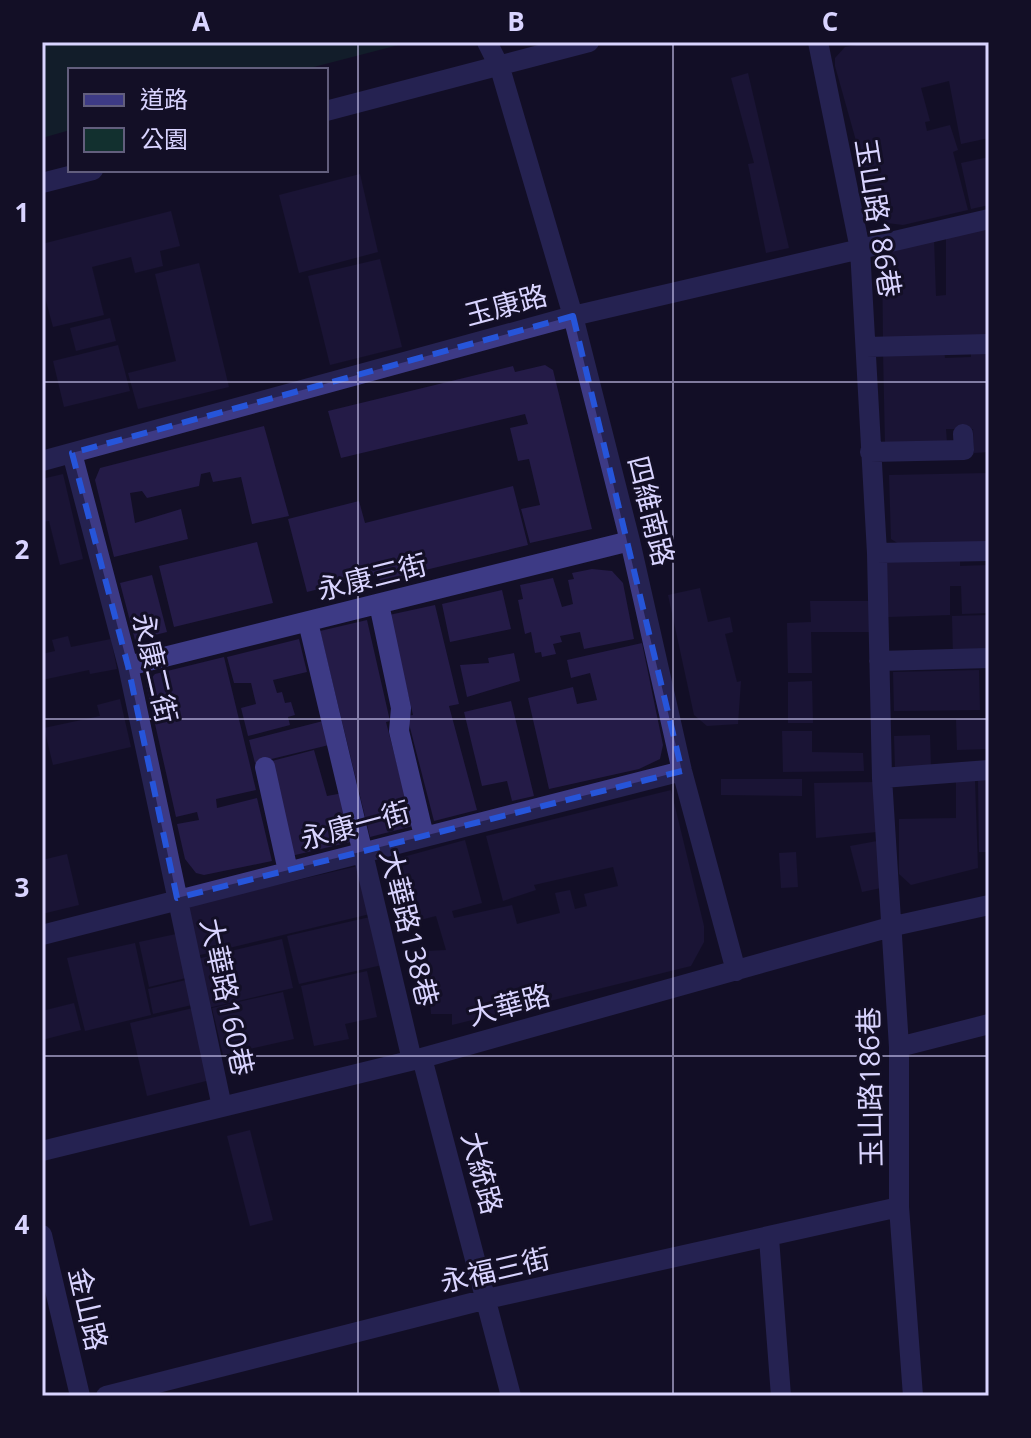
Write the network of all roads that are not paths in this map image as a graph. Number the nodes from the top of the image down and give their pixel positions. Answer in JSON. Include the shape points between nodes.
{"nodes":[{"id":1,"x":487,"y":42,"type":"edge"},
{"id":2,"x":818,"y":42,"type":"edge"},
{"id":3,"x":579,"y":43,"type":"edge"},
{"id":4,"x":500,"y":68,"type":"junction"},
{"id":5,"x":328,"y":111,"type":"edge"},
{"id":6,"x":85,"y":172,"type":"edge"},
{"id":7,"x":42,"y":183,"type":"edge"},
{"id":8,"x":989,"y":219,"type":"edge"},
{"id":9,"x":860,"y":249,"type":"junction"},
{"id":10,"x":573,"y":316,"type":"junction"},
{"id":11,"x":989,"y":344,"type":"edge"},
{"id":12,"x":866,"y":347,"type":"junction"},
{"id":13,"x":963,"y":434,"type":"dead end"},
{"id":14,"x":870,"y":452,"type":"junction"},
{"id":15,"x":72,"y":453,"type":"junction"},
{"id":16,"x":42,"y":461,"type":"edge"},
{"id":17,"x":630,"y":541,"type":"junction"},
{"id":18,"x":989,"y":551,"type":"edge"},
{"id":19,"x":877,"y":553,"type":"junction"},
{"id":20,"x":379,"y":604,"type":"junction"},
{"id":21,"x":308,"y":622,"type":"junction"},
{"id":22,"x":989,"y":658,"type":"edge"},
{"id":23,"x":879,"y":661,"type":"junction"},
{"id":24,"x":128,"y":666,"type":"junction"},
{"id":25,"x":265,"y":767,"type":"dead end"},
{"id":26,"x":989,"y":770,"type":"edge"},
{"id":27,"x":682,"y":771,"type":"junction"},
{"id":28,"x":882,"y":778,"type":"junction"},
{"id":29,"x":424,"y":836,"type":"junction"},
{"id":30,"x":362,"y":853,"type":"junction"},
{"id":31,"x":288,"y":871,"type":"junction"},
{"id":32,"x":177,"y":898,"type":"junction"},
{"id":33,"x":989,"y":905,"type":"edge"},
{"id":34,"x":894,"y":926,"type":"junction"},
{"id":35,"x":42,"y":935,"type":"edge"},
{"id":36,"x":736,"y":971,"type":"junction"},
{"id":37,"x":989,"y":1024,"type":"edge"},
{"id":38,"x":899,"y":1047,"type":"junction"},
{"id":39,"x":417,"y":1059,"type":"junction"},
{"id":40,"x":222,"y":1107,"type":"junction"},
{"id":41,"x":42,"y":1151,"type":"edge"},
{"id":42,"x":899,"y":1207,"type":"junction"},
{"id":43,"x":42,"y":1235,"type":"edge"},
{"id":44,"x":769,"y":1238,"type":"junction"},
{"id":45,"x":487,"y":1299,"type":"junction"},
{"id":46,"x":80,"y":1396,"type":"edge"},
{"id":47,"x":106,"y":1396,"type":"edge"},
{"id":48,"x":511,"y":1396,"type":"edge"},
{"id":49,"x":781,"y":1396,"type":"edge"},
{"id":50,"x":913,"y":1396,"type":"edge"}],
"edges":[{"from":1,"to":4,"type":"street","name":"四維南路"},
{"from":2,"to":9,"type":"street","name":"玉山路186巷"},
{"from":3,"to":4,"type":"street"},
{"from":4,"to":5,"type":"street"},
{"from":4,"to":10,"type":"street","name":"四維南路"},
{"from":6,"to":7,"type":"street"},
{"from":8,"to":9,"type":"street","name":"玉康路"},
{"from":9,"to":10,"type":"street","name":"玉康路"},
{"from":9,"to":12,"type":"street","name":"玉山路186巷"},
{"from":10,"to":15,"type":"street","name":"玉康路"},
{"from":10,"to":17,"type":"street","name":"四維南路"},
{"from":11,"to":12,"type":"street"},
{"from":12,"to":14,"type":"street","name":"玉山路186巷"},
{"from":13,"to":14,"type":"street","via":[[964,450]]},
{"from":14,"to":19,"type":"street","name":"玉山路186巷"},
{"from":15,"to":16,"type":"street","name":"玉康路"},
{"from":15,"to":24,"type":"street","name":"永康二街"},
{"from":17,"to":20,"type":"street","name":"永康三街"},
{"from":17,"to":27,"type":"street","name":"四維南路"},
{"from":18,"to":19,"type":"street"},
{"from":19,"to":23,"type":"street","name":"玉山路186巷"},
{"from":20,"to":21,"type":"street","name":"永康三街"},
{"from":20,"to":29,"type":"street","via":[[401,708],[399,731]]},
{"from":21,"to":24,"type":"street","name":"永康三街"},
{"from":21,"to":30,"type":"street","name":"大華路138巷"},
{"from":22,"to":23,"type":"street"},
{"from":23,"to":28,"type":"street","name":"玉山路186巷"},
{"from":24,"to":32,"type":"street","name":"永康二街"},
{"from":25,"to":31,"type":"street"},
{"from":26,"to":28,"type":"street"},
{"from":27,"to":29,"type":"street","name":"永康一街"},
{"from":27,"to":36,"type":"street","name":"四維南路"},
{"from":28,"to":34,"type":"street","name":"玉山路186巷"},
{"from":29,"to":30,"type":"street","name":"永康一街"},
{"from":30,"to":31,"type":"street","name":"永康一街"},
{"from":30,"to":39,"type":"street","name":"大華路138巷"},
{"from":31,"to":32,"type":"street","name":"永康一街"},
{"from":32,"to":35,"type":"street","name":"永康一街"},
{"from":32,"to":40,"type":"street","name":"大華路160巷"},
{"from":33,"to":34,"type":"street","name":"大華路"},
{"from":34,"to":36,"type":"street","name":"大華路"},
{"from":34,"to":38,"type":"street","name":"玉山路186巷"},
{"from":36,"to":39,"type":"street","name":"大華路"},
{"from":37,"to":38,"type":"street"},
{"from":38,"to":42,"type":"street","name":"玉山路186巷"},
{"from":39,"to":40,"type":"street","name":"大華路"},
{"from":39,"to":45,"type":"street","name":"大統路"},
{"from":40,"to":41,"type":"street","name":"大華路"},
{"from":42,"to":44,"type":"street","name":"永福三街"},
{"from":42,"to":50,"type":"street","name":"玉山路186巷"},
{"from":43,"to":46,"type":"street","name":"金山路"},
{"from":44,"to":45,"type":"street","name":"永福三街"},
{"from":44,"to":49,"type":"street"},
{"from":45,"to":47,"type":"street","name":"永福三街"},
{"from":45,"to":48,"type":"street","name":"大統路"}]}
